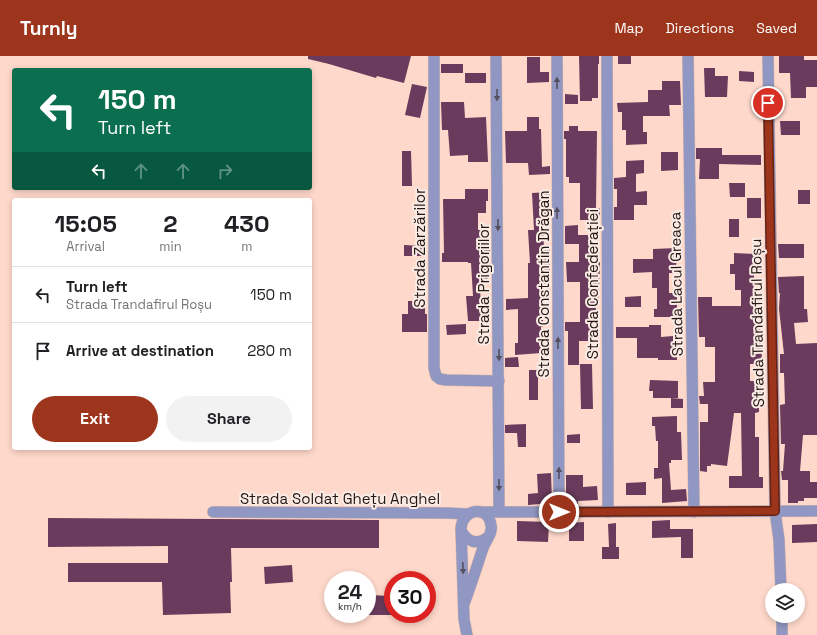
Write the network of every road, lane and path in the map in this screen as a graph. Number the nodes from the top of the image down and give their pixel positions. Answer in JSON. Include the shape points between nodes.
{"nodes":[{"id":1,"x":434,"y":56,"type":"edge"},
{"id":2,"x":496,"y":56,"type":"edge"},
{"id":3,"x":557,"y":56,"type":"edge"},
{"id":4,"x":607,"y":56,"type":"edge"},
{"id":5,"x":688,"y":56,"type":"edge"},
{"id":6,"x":768,"y":56,"type":"edge"},
{"id":7,"x":499,"y":381,"type":"junction"},
{"id":8,"x":499,"y":511,"type":"junction"},
{"id":9,"x":775,"y":511,"type":"junction"},
{"id":10,"x":817,"y":511,"type":"edge"},
{"id":11,"x":213,"y":512,"type":"dead end"},
{"id":12,"x":481,"y":512,"type":"junction"},
{"id":13,"x":559,"y":512,"type":"junction"},
{"id":14,"x":608,"y":512,"type":"junction"},
{"id":15,"x":694,"y":512,"type":"junction"},
{"id":16,"x":467,"y":514,"type":"junction"},
{"id":17,"x":491,"y":523,"type":"junction"},
{"id":18,"x":462,"y":532,"type":"junction"},
{"id":19,"x":487,"y":538,"type":"junction"},
{"id":20,"x":781,"y":583,"type":"edge"},
{"id":21,"x":464,"y":604,"type":"junction"},
{"id":22,"x":782,"y":623,"type":"edge"},
{"id":23,"x":467,"y":635,"type":"edge"},
{"id":24,"x":782,"y":635,"type":"edge"}],
"edges":[{"from":1,"to":7,"type":"street","name":"Strada Zarzărilor","via":[[434,368],[436,376],[440,379]]},
{"from":2,"to":7,"type":"street","name":"Strada Prigoriilor","one_way":true},
{"from":13,"to":3,"type":"street","name":"Strada Constantin Drăgan","one_way":true},
{"from":4,"to":14,"type":"street","name":"Strada Confederației"},
{"from":5,"to":15,"type":"street","name":"Strada Lacul Greaca"},
{"from":6,"to":9,"type":"street","name":"Strada Trandafirul Roșu"},
{"from":7,"to":8,"type":"street","name":"Strada Prigoriilor","one_way":true},
{"from":8,"to":12,"type":"street"},
{"from":8,"to":13,"type":"street"},
{"from":8,"to":17,"type":"street"},
{"from":9,"to":10,"type":"street"},
{"from":9,"to":15,"type":"street"},
{"from":9,"to":20,"type":"street","name":"Strada Trandafirul Roșu"},
{"from":11,"to":16,"type":"street","name":"Strada Soldat Ghețu Anghel"},
{"from":12,"to":16,"type":"street"},
{"from":12,"to":17,"type":"street"},
{"from":13,"to":14,"type":"street"},
{"from":14,"to":15,"type":"street"},
{"from":16,"to":18,"type":"street","via":[[461,523]]},
{"from":17,"to":19,"type":"street"},
{"from":18,"to":19,"type":"street","via":[[464,537],[473,542]]},
{"from":18,"to":21,"type":"street","one_way":true},
{"from":19,"to":21,"type":"street"},
{"from":21,"to":23,"type":"street"},
{"from":22,"to":24,"type":"street"}]}
